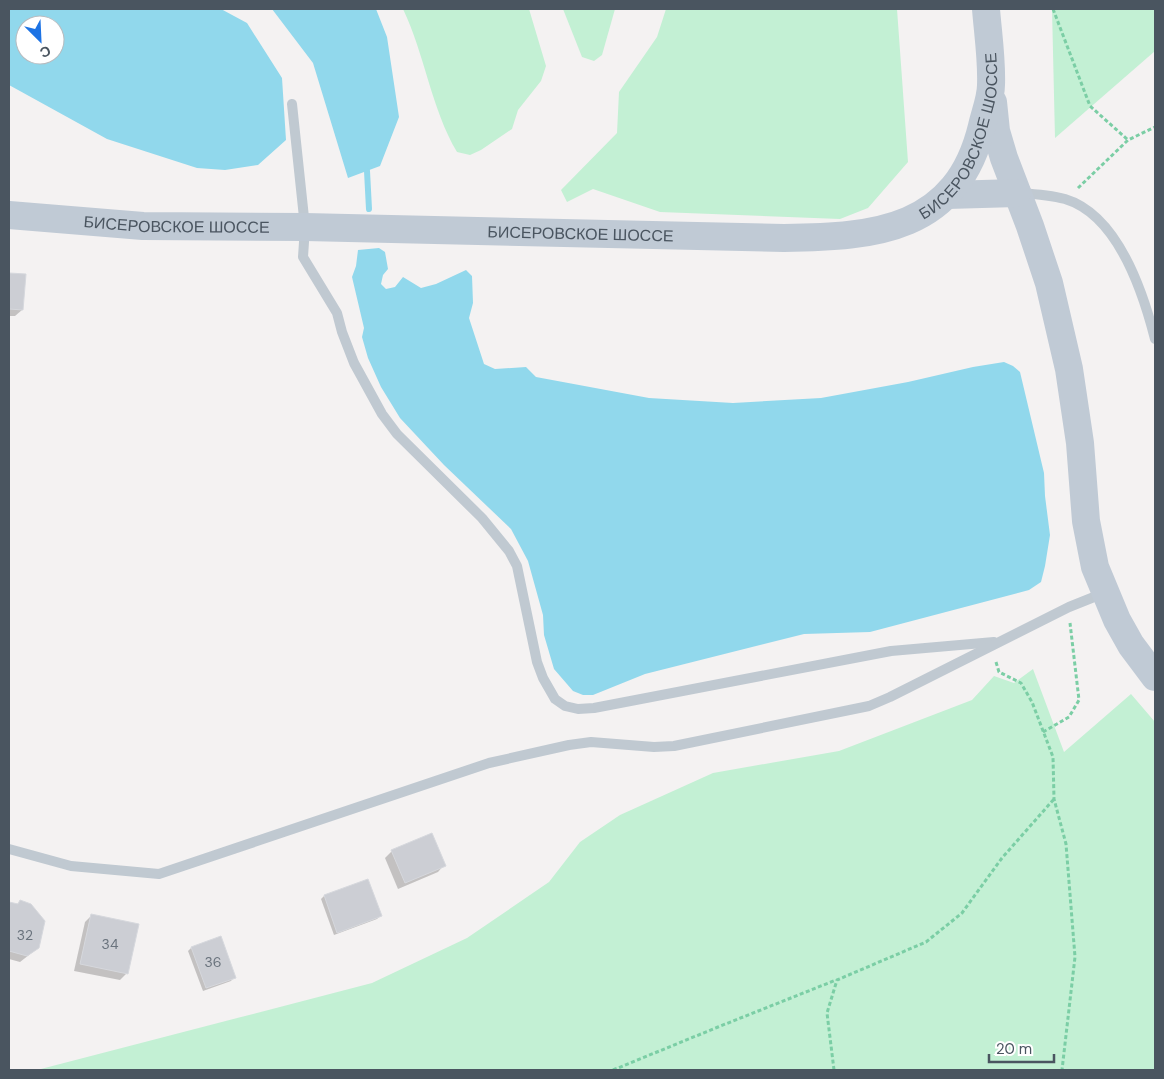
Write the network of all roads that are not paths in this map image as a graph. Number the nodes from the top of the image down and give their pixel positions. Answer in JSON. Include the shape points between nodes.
{"nodes":[{"id":1,"x":986,"y":9,"type":"edge"},
{"id":2,"x":991,"y":86,"type":"junction"},
{"id":3,"x":292,"y":104,"type":"dead end"},
{"id":4,"x":1017,"y":193,"type":"junction"},
{"id":5,"x":947,"y":195,"type":"junction"},
{"id":6,"x":9,"y":215,"type":"edge"},
{"id":7,"x":305,"y":227,"type":"junction"},
{"id":8,"x":1155,"y":339,"type":"edge"},
{"id":9,"x":1104,"y":593,"type":"junction"},
{"id":10,"x":1000,"y":641,"type":"junction"},
{"id":11,"x":1155,"y":677,"type":"edge"},
{"id":12,"x":9,"y":849,"type":"edge"}],
"edges":[{"from":1,"to":2,"type":"main road","name":"БИСЕРОВСКОЕ ШОССЕ"},
{"from":2,"to":4,"type":"main road","via":[[996,131]]},
{"from":2,"to":5,"type":"main road","name":"БИСЕРОВСКОЕ ШОССЕ","via":[[979,139],[970,160]]},
{"from":3,"to":7,"type":"lane"},
{"from":4,"to":5,"type":"main road"},
{"from":4,"to":8,"type":"lane","via":[[1067,200],[1082,207],[1111,233],[1134,274]]},
{"from":4,"to":9,"type":"main road","via":[[1049,283],[1069,369],[1076,404],[1090,548]]},
{"from":5,"to":7,"type":"main road","name":"БИСЕРОВСКОЕ ШОССЕ","via":[[932,208],[899,224],[878,231],[825,237]]},
{"from":6,"to":7,"type":"main road","name":"БИСЕРОВСКОЕ ШОССЕ","via":[[143,226]]},
{"from":7,"to":10,"type":"lane","via":[[303,257],[336,313],[354,363],[382,414],[397,434],[482,518],[509,551],[517,566],[537,662],[555,699],[565,706],[594,708],[891,651]]},
{"from":9,"to":10,"type":"lane"},
{"from":9,"to":11,"type":"main road","via":[[1131,645]]},
{"from":10,"to":12,"type":"lane","via":[[869,706],[674,746],[592,742],[488,763],[159,874],[71,866]]}]}
